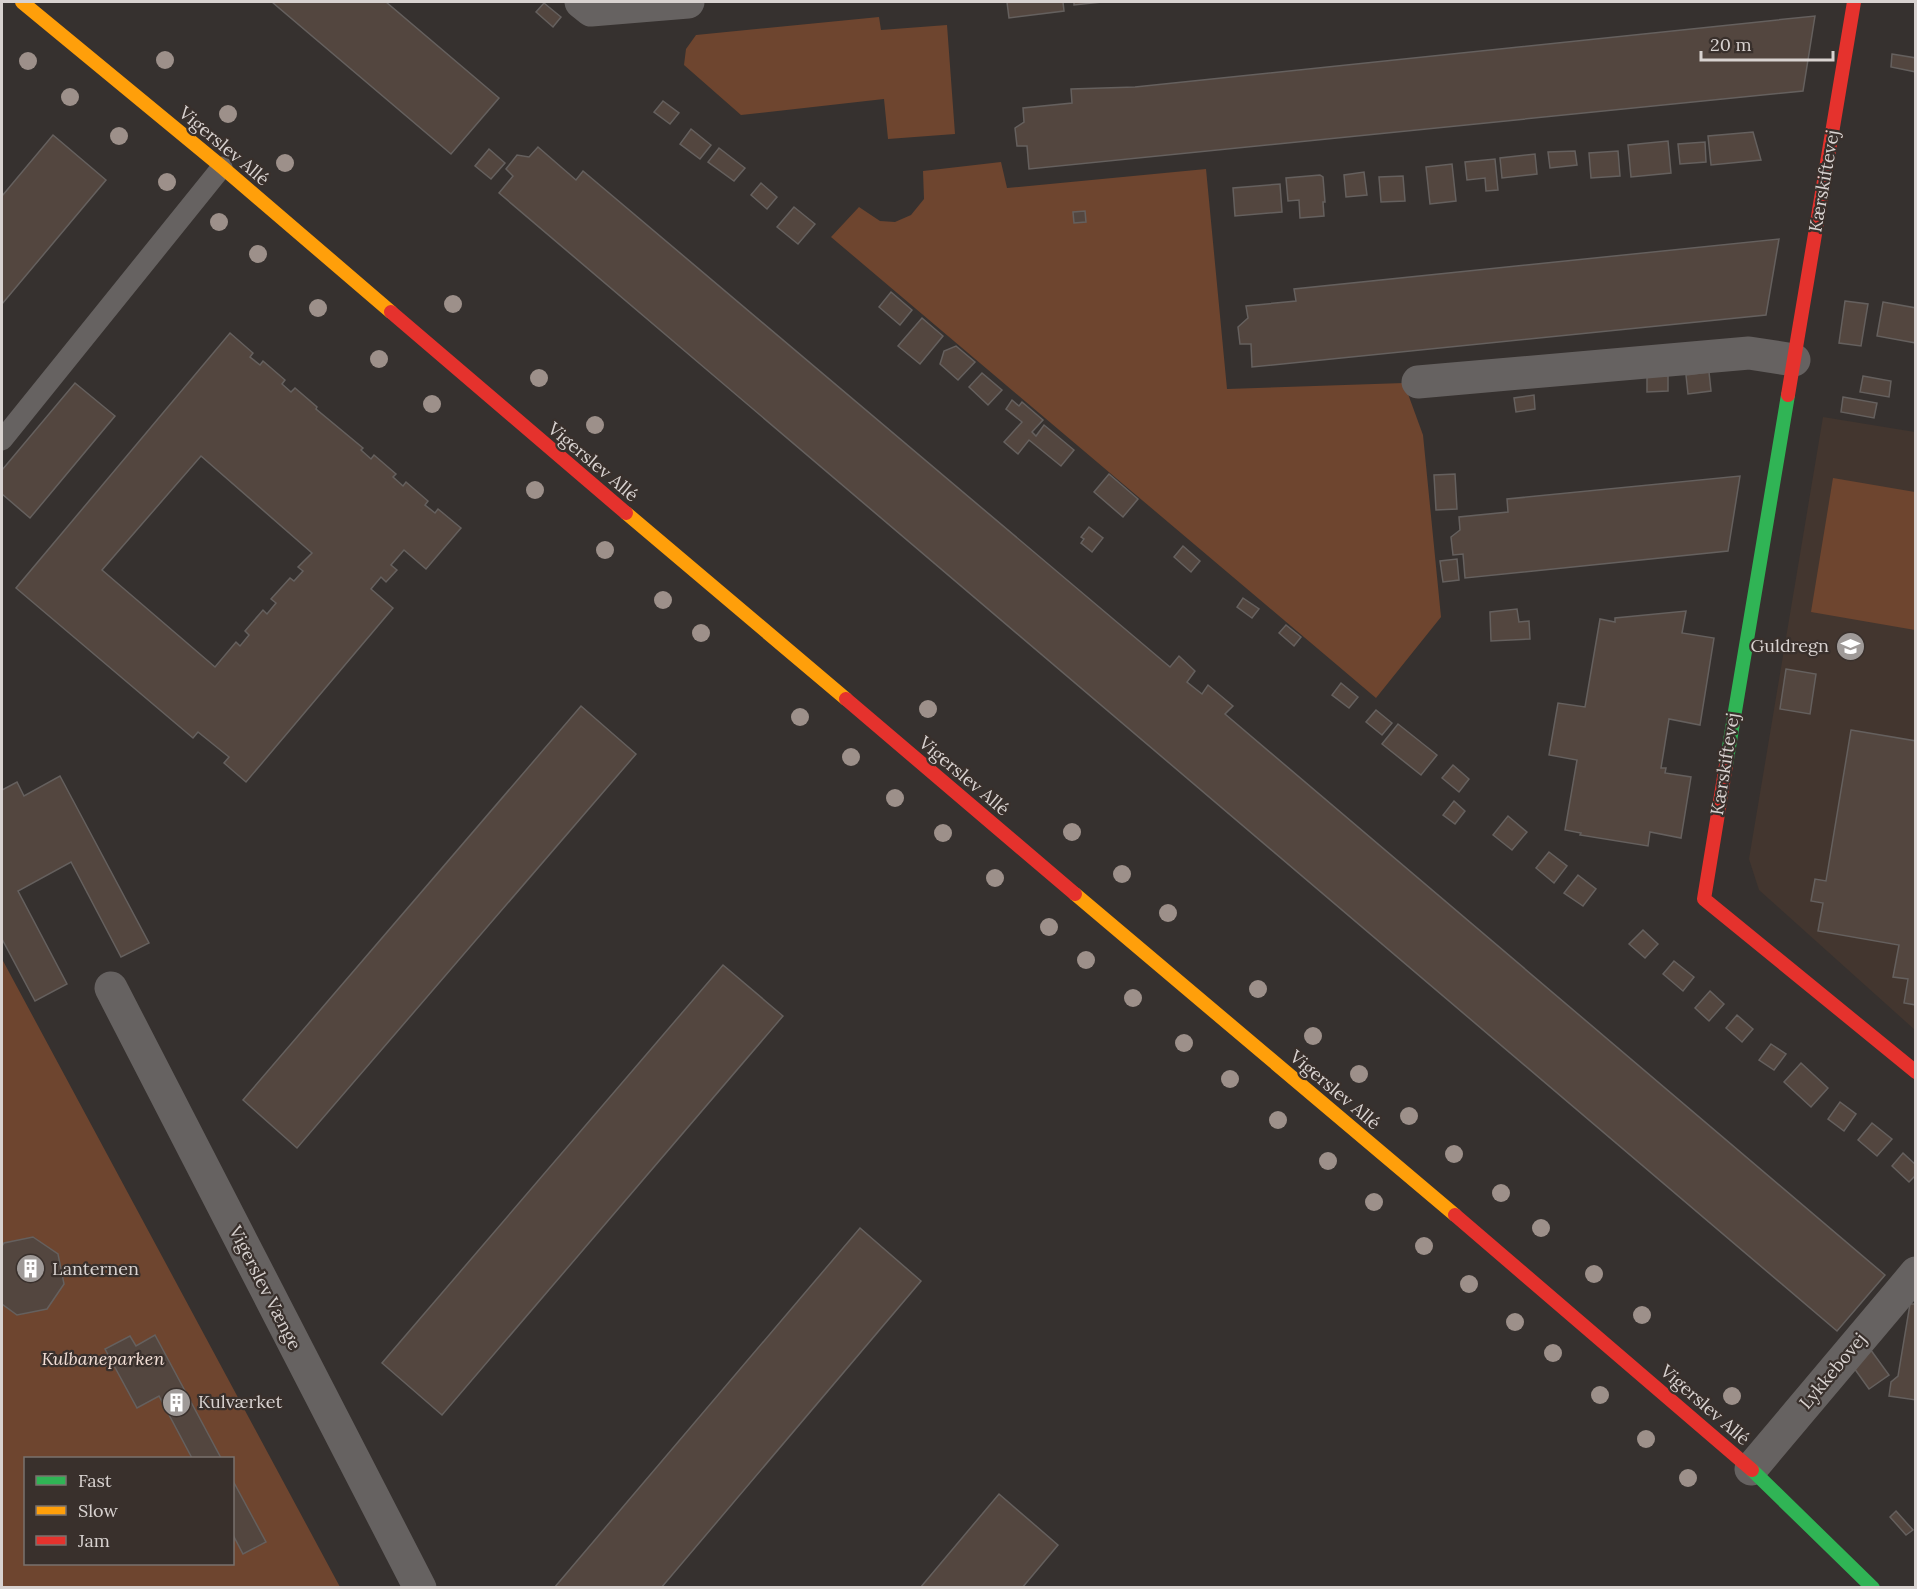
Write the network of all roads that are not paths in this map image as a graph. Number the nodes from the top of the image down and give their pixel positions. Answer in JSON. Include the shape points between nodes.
{"nodes":[{"id":1,"x":22,"y":2,"type":"edge"},
{"id":2,"x":581,"y":2,"type":"edge"},
{"id":3,"x":688,"y":2,"type":"edge"},
{"id":4,"x":1854,"y":2,"type":"edge"},
{"id":5,"x":222,"y":167,"type":"junction"},
{"id":6,"x":1794,"y":360,"type":"junction"},
{"id":7,"x":1418,"y":382,"type":"dead end"},
{"id":8,"x":2,"y":440,"type":"edge"},
{"id":9,"x":111,"y":988,"type":"dead end"},
{"id":10,"x":1916,"y":1072,"type":"edge"},
{"id":11,"x":1916,"y":1273,"type":"edge"},
{"id":12,"x":1751,"y":1469,"type":"junction"},
{"id":13,"x":420,"y":1587,"type":"edge"},
{"id":14,"x":1874,"y":1587,"type":"edge"}],
"edges":[{"from":1,"to":5,"type":"street","name":"Vigerslev Allé"},
{"from":2,"to":3,"type":"street","via":[[591,10]]},
{"from":4,"to":6,"type":"street","name":"Kærskiftevej"},
{"from":5,"to":8,"type":"lane"},
{"from":5,"to":12,"type":"street","name":"Vigerslev Allé"},
{"from":6,"to":7,"type":"street","via":[[1749,353]]},
{"from":6,"to":10,"type":"street","name":"Kærskiftevej","via":[[1704,899]]},
{"from":9,"to":13,"type":"street","name":"Vigerslev Vænge"},
{"from":11,"to":12,"type":"street","name":"Lykkebovej"},
{"from":12,"to":14,"type":"street","name":"Vigerslev Allé"}]}
